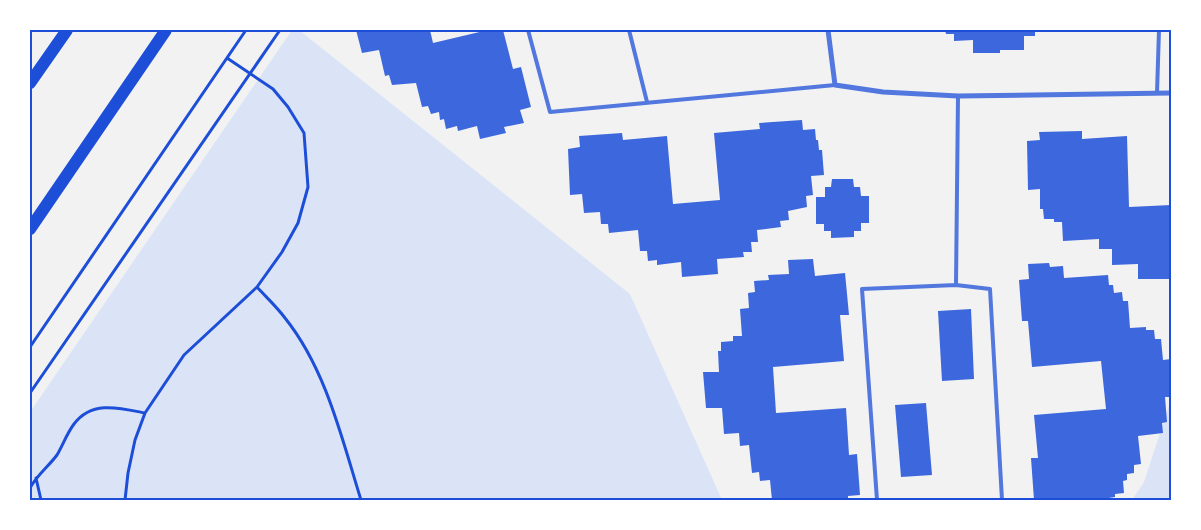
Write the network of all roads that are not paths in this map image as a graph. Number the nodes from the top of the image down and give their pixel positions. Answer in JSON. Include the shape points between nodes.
{"nodes":[{"id":1,"x":67,"y":30,"type":"edge"},
{"id":2,"x":166,"y":30,"type":"edge"},
{"id":3,"x":528,"y":30,"type":"edge"},
{"id":4,"x":629,"y":30,"type":"edge"},
{"id":5,"x":828,"y":30,"type":"edge"},
{"id":6,"x":1159,"y":30,"type":"edge"},
{"id":7,"x":30,"y":83,"type":"edge"},
{"id":8,"x":834,"y":84,"type":"junction"},
{"id":9,"x":1156,"y":93,"type":"junction"},
{"id":10,"x":1171,"y":93,"type":"edge"},
{"id":11,"x":958,"y":96,"type":"junction"},
{"id":12,"x":648,"y":102,"type":"junction"},
{"id":13,"x":30,"y":229,"type":"edge"},
{"id":14,"x":956,"y":285,"type":"junction"},
{"id":15,"x":877,"y":500,"type":"edge"},
{"id":16,"x":1002,"y":500,"type":"edge"}],
"edges":[{"from":1,"to":7,"type":"main road"},
{"from":2,"to":13,"type":"main road"},
{"from":3,"to":12,"type":"lane","via":[[550,112]]},
{"from":4,"to":12,"type":"lane"},
{"from":5,"to":8,"type":"street"},
{"from":6,"to":9,"type":"lane"},
{"from":8,"to":11,"type":"street","via":[[883,92]]},
{"from":8,"to":12,"type":"lane"},
{"from":9,"to":10,"type":"street"},
{"from":9,"to":11,"type":"street"},
{"from":11,"to":14,"type":"lane"},
{"from":14,"to":15,"type":"lane","via":[[862,290]]},
{"from":14,"to":16,"type":"lane","via":[[990,290]]}]}
